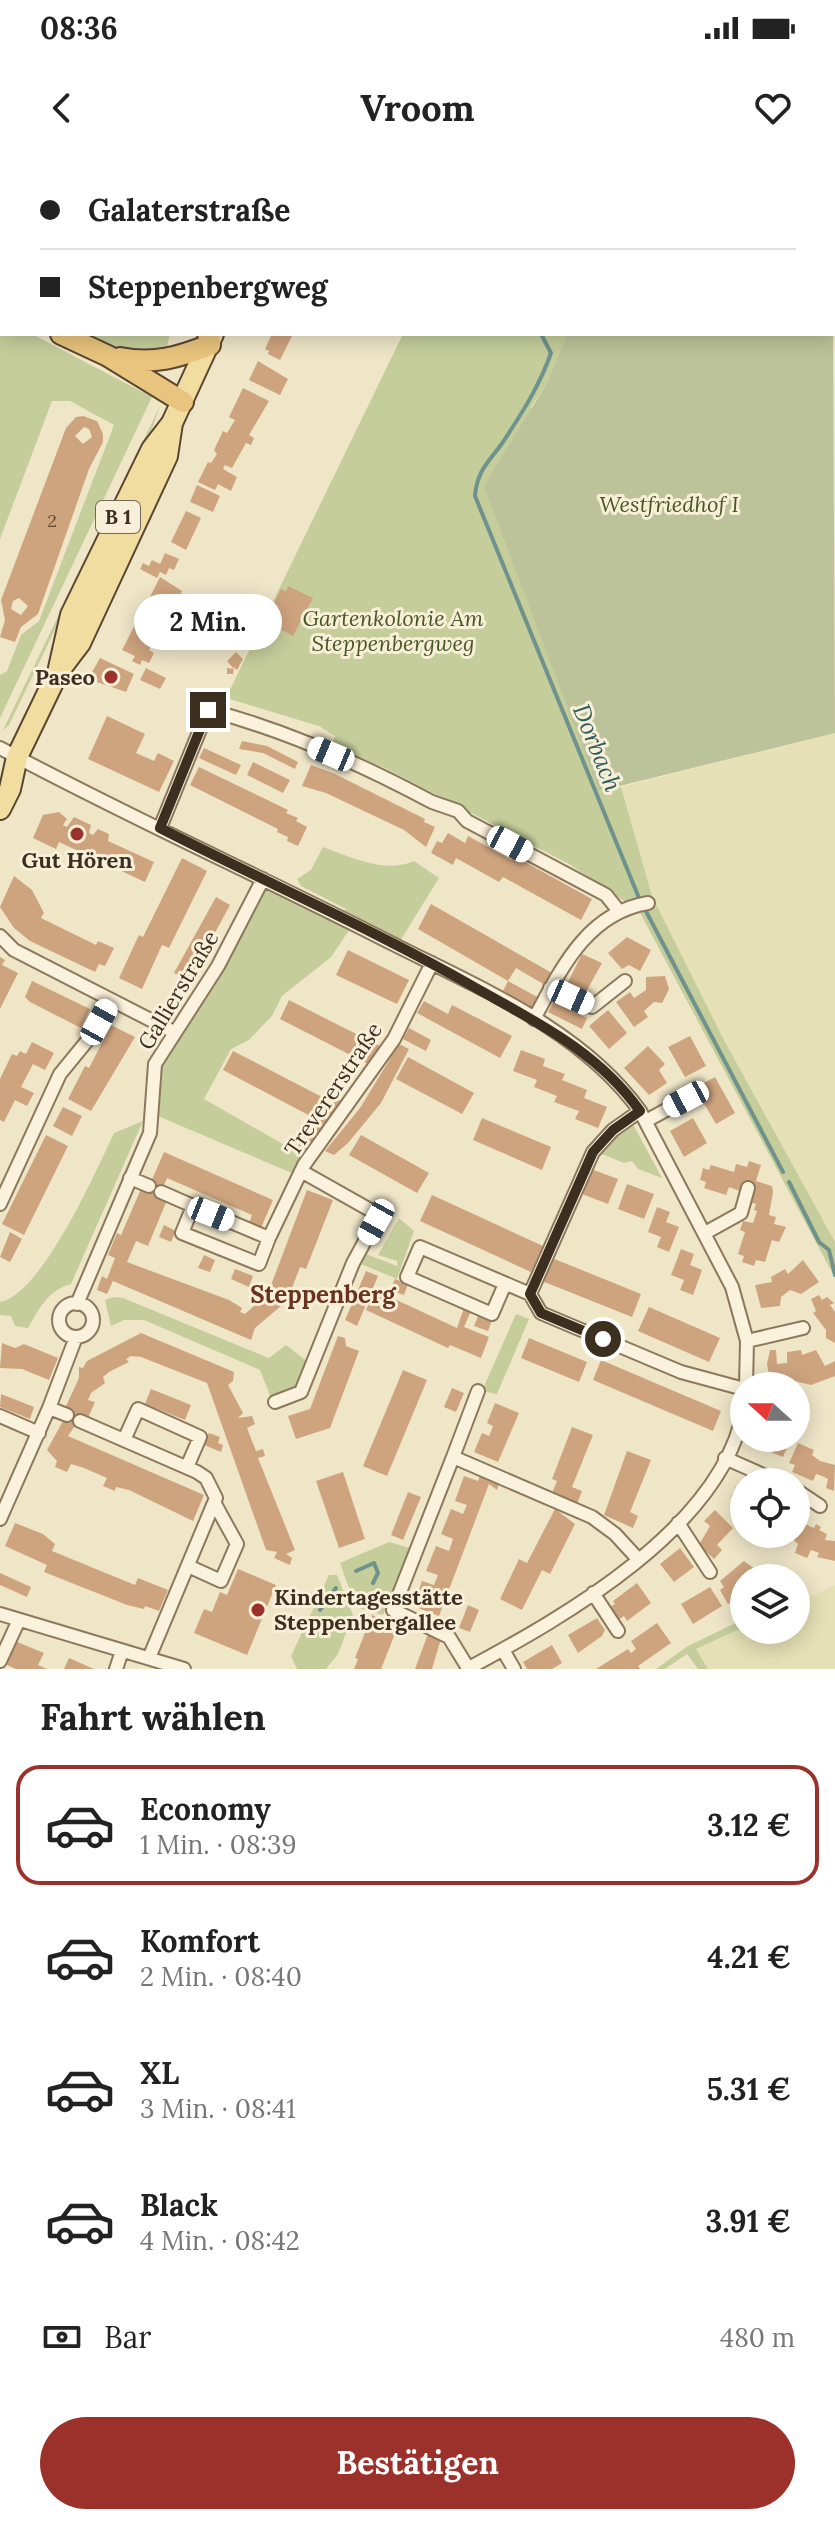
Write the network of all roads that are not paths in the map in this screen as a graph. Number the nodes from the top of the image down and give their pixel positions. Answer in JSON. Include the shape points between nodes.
{"nodes":[{"id":1,"x":65,"y":336,"type":"edge"},
{"id":2,"x":214,"y":337,"type":"edge"},
{"id":3,"x":108,"y":356,"type":"junction"},
{"id":4,"x":183,"y":402,"type":"junction"},
{"id":5,"x":8,"y":752,"type":"edge"},
{"id":6,"x":0,"y":772,"type":"edge"},
{"id":7,"x":0,"y":809,"type":"edge"},
{"id":8,"x":160,"y":828,"type":"junction"},
{"id":9,"x":263,"y":879,"type":"junction"},
{"id":10,"x":648,"y":903,"type":"dead end"},
{"id":11,"x":625,"y":908,"type":"junction"},
{"id":12,"x":0,"y":936,"type":"edge"},
{"id":13,"x":432,"y":963,"type":"junction"},
{"id":14,"x":625,"y":981,"type":"dead end"},
{"id":15,"x":550,"y":988,"type":"junction"},
{"id":16,"x":111,"y":1000,"type":"junction"},
{"id":17,"x":534,"y":1019,"type":"junction"},
{"id":18,"x":174,"y":1032,"type":"junction"},
{"id":19,"x":686,"y":1099,"type":"dead end"},
{"id":20,"x":643,"y":1116,"type":"junction"},
{"id":21,"x":301,"y":1171,"type":"junction"},
{"id":22,"x":130,"y":1178,"type":"junction"},
{"id":23,"x":748,"y":1188,"type":"dead end"},
{"id":24,"x":0,"y":1204,"type":"edge"},
{"id":25,"x":193,"y":1206,"type":"junction"},
{"id":26,"x":705,"y":1233,"type":"junction"},
{"id":27,"x":269,"y":1238,"type":"junction"},
{"id":28,"x":505,"y":1284,"type":"junction"},
{"id":29,"x":530,"y":1294,"type":"junction"},
{"id":30,"x":77,"y":1304,"type":"junction"},
{"id":31,"x":803,"y":1328,"type":"dead end"},
{"id":32,"x":76,"y":1337,"type":"junction"},
{"id":33,"x":747,"y":1341,"type":"junction"},
{"id":34,"x":746,"y":1372,"type":"edge"},
{"id":35,"x":730,"y":1385,"type":"edge"},
{"id":36,"x":478,"y":1391,"type":"dead end"},
{"id":37,"x":275,"y":1402,"type":"dead end"},
{"id":38,"x":49,"y":1408,"type":"junction"},
{"id":39,"x":67,"y":1415,"type":"dead end"},
{"id":40,"x":0,"y":1416,"type":"edge"},
{"id":41,"x":80,"y":1421,"type":"dead end"},
{"id":42,"x":39,"y":1433,"type":"junction"},
{"id":43,"x":124,"y":1440,"type":"junction"},
{"id":44,"x":730,"y":1445,"type":"edge"},
{"id":45,"x":453,"y":1457,"type":"junction"},
{"id":46,"x":725,"y":1458,"type":"junction"},
{"id":47,"x":187,"y":1467,"type":"junction"},
{"id":48,"x":748,"y":1468,"type":"edge"},
{"id":49,"x":810,"y":1499,"type":"edge"},
{"id":50,"x":215,"y":1504,"type":"junction"},
{"id":51,"x":820,"y":1506,"type":"dead end"},
{"id":52,"x":0,"y":1519,"type":"edge"},
{"id":53,"x":678,"y":1523,"type":"junction"},
{"id":54,"x":638,"y":1559,"type":"junction"},
{"id":55,"x":188,"y":1566,"type":"junction"},
{"id":56,"x":710,"y":1572,"type":"dead end"},
{"id":57,"x":593,"y":1593,"type":"junction"},
{"id":58,"x":0,"y":1614,"type":"edge"},
{"id":59,"x":18,"y":1622,"type":"junction"},
{"id":60,"x":618,"y":1631,"type":"dead end"},
{"id":61,"x":503,"y":1650,"type":"junction"},
{"id":62,"x":122,"y":1651,"type":"junction"},
{"id":63,"x":149,"y":1658,"type":"junction"},
{"id":64,"x":0,"y":1661,"type":"edge"},
{"id":65,"x":468,"y":1668,"type":"edge"},
{"id":66,"x":116,"y":1669,"type":"edge"},
{"id":67,"x":184,"y":1669,"type":"edge"},
{"id":68,"x":514,"y":1669,"type":"edge"}],
"edges":[{"from":1,"to":3,"type":"highway"},
{"from":2,"to":3,"type":"highway","via":[[161,361]]},
{"from":2,"to":4,"type":"main road","number":"B 1"},
{"from":3,"to":4,"type":"highway"},
{"from":4,"to":5,"type":"main road","number":"B 1","via":[[172,423],[167,456],[80,643]]},
{"from":5,"to":6,"type":"main road","number":"B 1"},
{"from":5,"to":7,"type":"main road","number":"B 1","via":[[10,789]]},
{"from":5,"to":8,"type":"street"},
{"from":8,"to":9,"type":"street"},
{"from":8,"to":11,"type":"street","via":[[208,710],[311,745],[444,804]]},
{"from":9,"to":13,"type":"street"},
{"from":9,"to":18,"type":"street","name":"Gallierstraße","via":[[218,966]]},
{"from":10,"to":11,"type":"street"},
{"from":11,"to":15,"type":"street","via":[[576,946]]},
{"from":12,"to":16,"type":"street","via":[[14,950]]},
{"from":13,"to":17,"type":"street"},
{"from":13,"to":21,"type":"street","name":"Trevererstraße","via":[[394,1039]]},
{"from":14,"to":15,"type":"street","via":[[592,1007]]},
{"from":15,"to":17,"type":"street"},
{"from":16,"to":18,"type":"street"},
{"from":16,"to":24,"type":"street","via":[[60,1074]]},
{"from":17,"to":20,"type":"street","via":[[591,1056]]},
{"from":18,"to":22,"type":"street","name":"Gallierstraße","via":[[155,1064],[153,1126]]},
{"from":19,"to":20,"type":"street"},
{"from":20,"to":26,"type":"street"},
{"from":20,"to":29,"type":"street","via":[[613,1130],[593,1152]]},
{"from":21,"to":27,"type":"street","name":"Trevererstraße"},
{"from":21,"to":37,"type":"street","via":[[379,1215],[353,1263],[301,1392]]},
{"from":22,"to":25,"type":"street"},
{"from":22,"to":30,"type":"street","name":"Gallierstraße"},
{"from":23,"to":26,"type":"street","via":[[745,1214]]},
{"from":25,"to":27,"type":"street"},
{"from":25,"to":27,"type":"street","name":"Trevererstraße","via":[[182,1233],[259,1264]]},
{"from":26,"to":33,"type":"street","via":[[732,1287]]},
{"from":28,"to":28,"type":"street","via":[[420,1247],[407,1277],[492,1314]]},
{"from":28,"to":29,"type":"street"},
{"from":29,"to":35,"type":"street","via":[[541,1313],[695,1377]]},
{"from":30,"to":32,"type":"street","via":[[87,1308],[92,1319],[88,1332]]},
{"from":30,"to":32,"type":"street","name":"Gallierstraße","via":[[64,1309],[59,1321],[65,1333]]},
{"from":31,"to":33,"type":"street"},
{"from":32,"to":38,"type":"street"},
{"from":33,"to":34,"type":"street"},
{"from":36,"to":45,"type":"street"},
{"from":38,"to":39,"type":"street"},
{"from":38,"to":42,"type":"street"},
{"from":40,"to":42,"type":"street"},
{"from":41,"to":43,"type":"street"},
{"from":42,"to":52,"type":"street"},
{"from":43,"to":47,"type":"street"},
{"from":43,"to":47,"type":"street","via":[[138,1409],[200,1437]]},
{"from":44,"to":46,"type":"street"},
{"from":45,"to":54,"type":"street","via":[[592,1517]]},
{"from":45,"to":65,"type":"street","via":[[393,1610],[449,1637]]},
{"from":46,"to":48,"type":"street"},
{"from":46,"to":53,"type":"street"},
{"from":47,"to":50,"type":"street","via":[[206,1478]]},
{"from":49,"to":51,"type":"street"},
{"from":50,"to":55,"type":"street"},
{"from":50,"to":55,"type":"street","via":[[237,1544],[221,1581]]},
{"from":53,"to":54,"type":"street"},
{"from":53,"to":56,"type":"street"},
{"from":54,"to":57,"type":"street"},
{"from":55,"to":63,"type":"street"},
{"from":57,"to":60,"type":"street"},
{"from":57,"to":61,"type":"street"},
{"from":58,"to":59,"type":"street"},
{"from":59,"to":62,"type":"street"},
{"from":59,"to":64,"type":"street"},
{"from":61,"to":65,"type":"street"},
{"from":61,"to":68,"type":"street"},
{"from":62,"to":63,"type":"street"},
{"from":62,"to":66,"type":"street"},
{"from":63,"to":67,"type":"street"}]}
